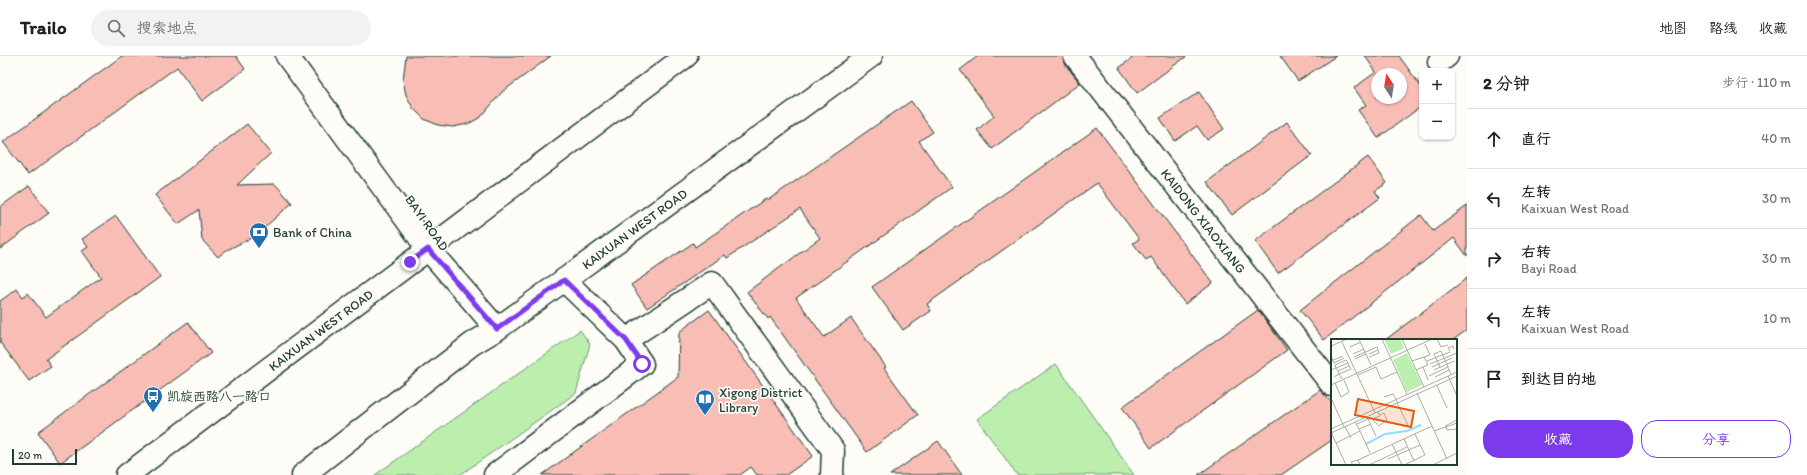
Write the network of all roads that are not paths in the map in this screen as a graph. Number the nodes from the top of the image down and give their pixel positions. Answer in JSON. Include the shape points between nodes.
{"nodes":[{"id":1,"x":287,"y":56,"type":"edge"},
{"id":2,"x":305,"y":56,"type":"edge"},
{"id":3,"x":686,"y":56,"type":"edge"},
{"id":4,"x":871,"y":56,"type":"edge"},
{"id":5,"x":1075,"y":56,"type":"edge"},
{"id":6,"x":434,"y":245,"type":"junction"},
{"id":7,"x":564,"y":280,"type":"junction"},
{"id":8,"x":497,"y":329,"type":"junction"},
{"id":9,"x":626,"y":340,"type":"junction"},
{"id":10,"x":1331,"y":384,"type":"edge"},
{"id":11,"x":127,"y":475,"type":"edge"},
{"id":12,"x":303,"y":475,"type":"edge"},
{"id":13,"x":495,"y":475,"type":"edge"},
{"id":14,"x":832,"y":475,"type":"edge"}],
"edges":[{"from":1,"to":6,"type":"main road","name":"BAYI ROAD"},
{"from":2,"to":6,"type":"main road","name":"BAYI ROAD"},
{"from":3,"to":6,"type":"main road","name":"KAIXUAN WEST ROAD"},
{"from":4,"to":7,"type":"main road","name":"KAIXUAN WEST ROAD"},
{"from":5,"to":10,"type":"main road","name":"KAIDONG XIAOXIANG"},
{"from":6,"to":8,"type":"main road","name":"BAYI ROAD"},
{"from":6,"to":11,"type":"main road","name":"KAIXUAN WEST ROAD"},
{"from":7,"to":8,"type":"main road","name":"KAIXUAN WEST ROAD"},
{"from":7,"to":9,"type":"main road"},
{"from":8,"to":12,"type":"main road","name":"KAIXUAN WEST ROAD","via":[[472,344]]},
{"from":9,"to":13,"type":"main road","via":[[642,364]]},
{"from":9,"to":14,"type":"main road","via":[[712,284],[833,450]]}]}
